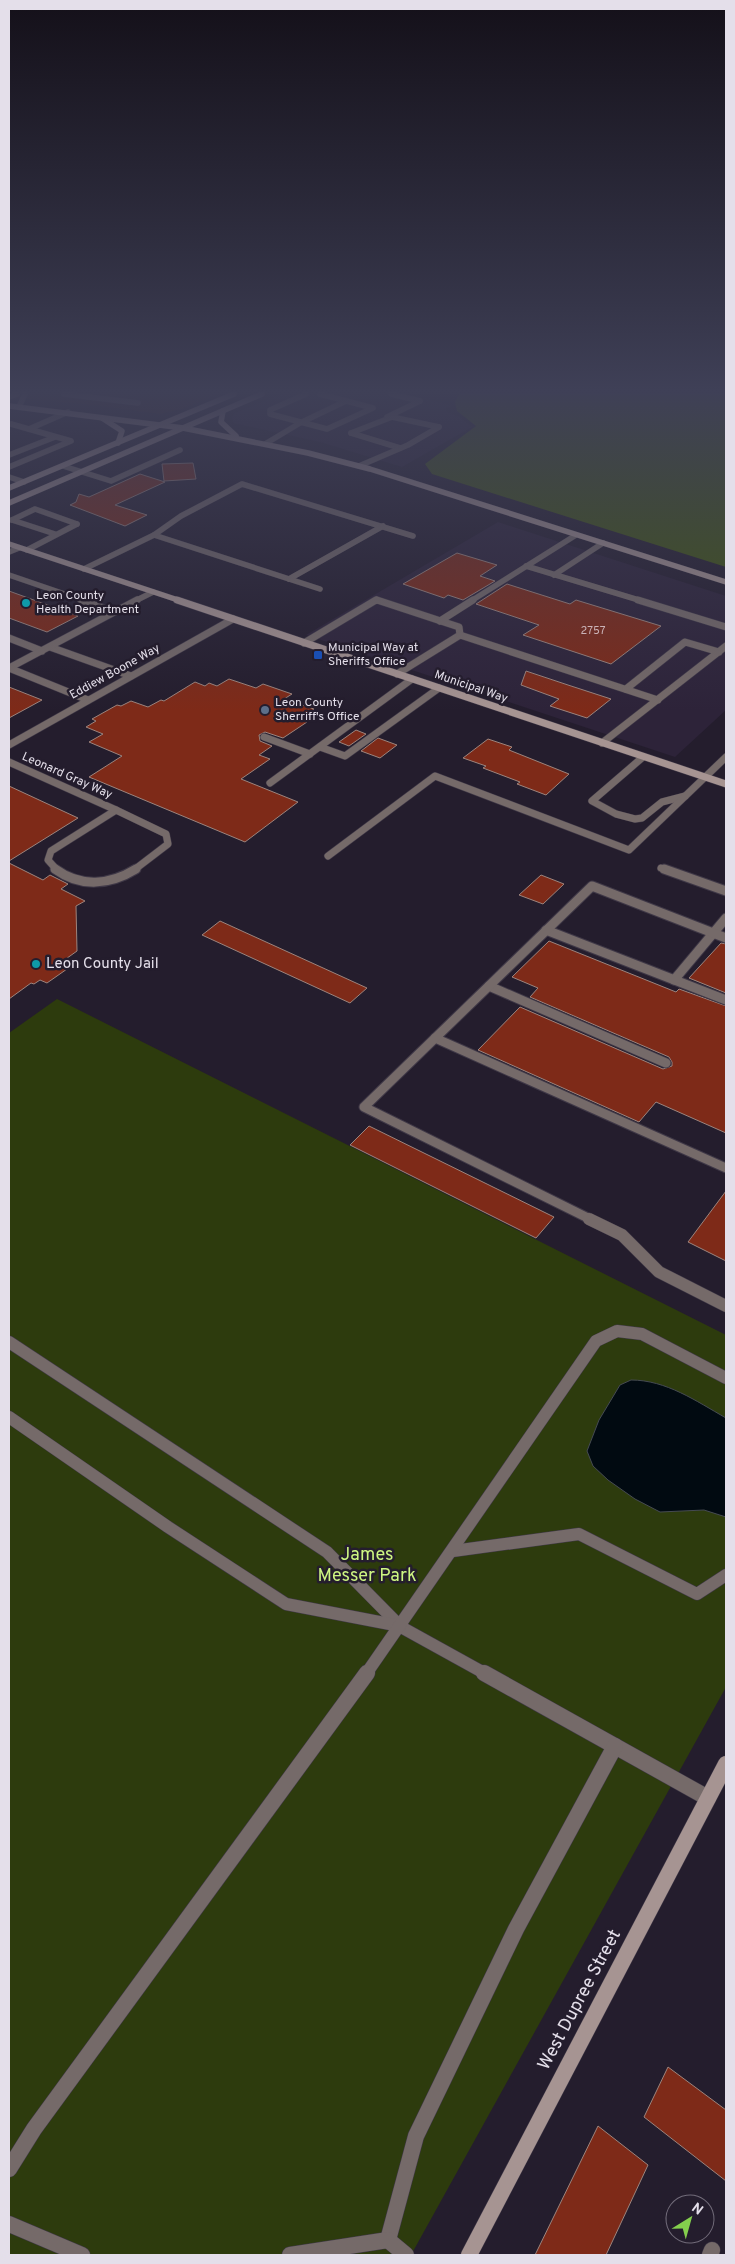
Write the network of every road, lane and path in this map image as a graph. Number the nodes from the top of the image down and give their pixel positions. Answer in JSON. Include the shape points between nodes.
{"nodes":[{"id":1,"x":212,"y":500,"type":"edge"},
{"id":2,"x":295,"y":500,"type":"edge"},
{"id":3,"x":465,"y":500,"type":"edge"},
{"id":4,"x":383,"y":526,"type":"junction"},
{"id":5,"x":54,"y":534,"type":"junction"},
{"id":6,"x":154,"y":535,"type":"junction"},
{"id":7,"x":576,"y":535,"type":"junction"},
{"id":8,"x":413,"y":536,"type":"dead end"},
{"id":9,"x":603,"y":543,"type":"junction"},
{"id":10,"x":9,"y":544,"type":"edge"},
{"id":11,"x":19,"y":548,"type":"junction"},
{"id":12,"x":27,"y":550,"type":"junction"},
{"id":13,"x":9,"y":552,"type":"edge"},
{"id":14,"x":526,"y":566,"type":"junction"},
{"id":15,"x":84,"y":569,"type":"junction"},
{"id":16,"x":9,"y":575,"type":"edge"},
{"id":17,"x":554,"y":575,"type":"junction"},
{"id":18,"x":289,"y":579,"type":"junction"},
{"id":19,"x":726,"y":582,"type":"edge"},
{"id":20,"x":320,"y":589,"type":"dead end"},
{"id":21,"x":153,"y":592,"type":"junction"},
{"id":22,"x":116,"y":612,"type":"junction"},
{"id":23,"x":233,"y":619,"type":"junction"},
{"id":24,"x":440,"y":621,"type":"junction"},
{"id":25,"x":726,"y":627,"type":"edge"},
{"id":26,"x":460,"y":635,"type":"junction"},
{"id":27,"x":9,"y":638,"type":"edge"},
{"id":28,"x":304,"y":643,"type":"junction"},
{"id":29,"x":50,"y":646,"type":"junction"},
{"id":30,"x":726,"y":646,"type":"edge"},
{"id":31,"x":42,"y":651,"type":"junction"},
{"id":32,"x":719,"y":652,"type":"junction"},
{"id":33,"x":9,"y":668,"type":"edge"},
{"id":34,"x":397,"y":674,"type":"junction"},
{"id":35,"x":131,"y":676,"type":"junction"},
{"id":36,"x":412,"y":679,"type":"junction"},
{"id":37,"x":439,"y":688,"type":"junction"},
{"id":38,"x":626,"y":689,"type":"junction"},
{"id":39,"x":88,"y":700,"type":"junction"},
{"id":40,"x":658,"y":700,"type":"junction"},
{"id":41,"x":264,"y":736,"type":"dead end"},
{"id":42,"x":602,"y":743,"type":"junction"},
{"id":43,"x":9,"y":745,"type":"edge"},
{"id":44,"x":320,"y":747,"type":"junction"},
{"id":45,"x":310,"y":754,"type":"junction"},
{"id":46,"x":643,"y":757,"type":"junction"},
{"id":47,"x":726,"y":757,"type":"edge"},
{"id":48,"x":9,"y":762,"type":"edge"},
{"id":49,"x":706,"y":778,"type":"junction"},
{"id":50,"x":270,"y":783,"type":"dead end"},
{"id":51,"x":726,"y":784,"type":"edge"},
{"id":52,"x":686,"y":796,"type":"junction"},
{"id":53,"x":116,"y":810,"type":"junction"},
{"id":54,"x":650,"y":811,"type":"junction"},
{"id":55,"x":665,"y":816,"type":"junction"},
{"id":56,"x":328,"y":856,"type":"dead end"},
{"id":57,"x":661,"y":868,"type":"dead end"},
{"id":58,"x":726,"y":891,"type":"edge"},
{"id":59,"x":726,"y":918,"type":"edge"},
{"id":60,"x":546,"y":930,"type":"junction"},
{"id":61,"x":714,"y":933,"type":"junction"},
{"id":62,"x":726,"y":938,"type":"edge"},
{"id":63,"x":674,"y":980,"type":"junction"},
{"id":64,"x":488,"y":986,"type":"junction"},
{"id":65,"x":726,"y":1000,"type":"edge"},
{"id":66,"x":435,"y":1038,"type":"junction"},
{"id":67,"x":666,"y":1063,"type":"dead end"},
{"id":68,"x":726,"y":1168,"type":"edge"},
{"id":69,"x":726,"y":1306,"type":"edge"},
{"id":70,"x":9,"y":1342,"type":"edge"},
{"id":71,"x":726,"y":1378,"type":"edge"},
{"id":72,"x":9,"y":1416,"type":"edge"},
{"id":73,"x":453,"y":1550,"type":"junction"},
{"id":74,"x":726,"y":1575,"type":"edge"},
{"id":75,"x":401,"y":1627,"type":"junction"},
{"id":76,"x":615,"y":1746,"type":"junction"},
{"id":77,"x":726,"y":1764,"type":"edge"},
{"id":78,"x":708,"y":1798,"type":"junction"},
{"id":79,"x":9,"y":2169,"type":"edge"},
{"id":80,"x":9,"y":2224,"type":"edge"},
{"id":81,"x":388,"y":2240,"type":"junction"},
{"id":82,"x":326,"y":2252,"type":"edge"},
{"id":83,"x":82,"y":2255,"type":"edge"},
{"id":84,"x":290,"y":2255,"type":"edge"},
{"id":85,"x":406,"y":2255,"type":"edge"},
{"id":86,"x":469,"y":2255,"type":"edge"}],
"edges":[{"from":1,"to":6,"type":"street"},
{"from":2,"to":4,"type":"street"},
{"from":3,"to":7,"type":"street"},
{"from":4,"to":8,"type":"street"},
{"from":4,"to":18,"type":"street"},
{"from":5,"to":5,"type":"street","via":[[46,531],[12,520],[35,509],[78,524]]},
{"from":5,"to":12,"type":"street"},
{"from":6,"to":15,"type":"street"},
{"from":6,"to":18,"type":"street"},
{"from":7,"to":9,"type":"street"},
{"from":7,"to":14,"type":"street"},
{"from":9,"to":17,"type":"street"},
{"from":9,"to":19,"type":"street"},
{"from":10,"to":11,"type":"street","name":"Municipal Way"},
{"from":11,"to":12,"type":"street","name":"Municipal Way"},
{"from":11,"to":13,"type":"street"},
{"from":12,"to":15,"type":"street","name":"Municipal Way"},
{"from":14,"to":17,"type":"street"},
{"from":14,"to":24,"type":"street"},
{"from":15,"to":21,"type":"street","name":"Municipal Way"},
{"from":16,"to":22,"type":"street"},
{"from":17,"to":25,"type":"street"},
{"from":18,"to":20,"type":"street"},
{"from":21,"to":22,"type":"street"},
{"from":21,"to":23,"type":"street","name":"Municipal Way"},
{"from":22,"to":29,"type":"street"},
{"from":23,"to":28,"type":"street","name":"Municipal Way"},
{"from":23,"to":35,"type":"street","name":"Eddiew Boone Way"},
{"from":24,"to":26,"type":"street","via":[[459,627]]},
{"from":24,"to":28,"type":"street","via":[[376,600]]},
{"from":26,"to":34,"type":"street"},
{"from":26,"to":38,"type":"street"},
{"from":27,"to":31,"type":"street"},
{"from":28,"to":34,"type":"street","name":"Municipal Way"},
{"from":29,"to":31,"type":"street"},
{"from":29,"to":35,"type":"street"},
{"from":30,"to":32,"type":"street"},
{"from":31,"to":33,"type":"street"},
{"from":32,"to":38,"type":"street","via":[[684,642]]},
{"from":32,"to":40,"type":"street"},
{"from":33,"to":39,"type":"street"},
{"from":34,"to":36,"type":"street","name":"Municipal Way"},
{"from":35,"to":39,"type":"street","name":"Eddiew Boone Way"},
{"from":36,"to":37,"type":"street","name":"Municipal Way"},
{"from":36,"to":44,"type":"street"},
{"from":37,"to":42,"type":"street","name":"Municipal Way"},
{"from":37,"to":44,"type":"street","via":[[345,756]]},
{"from":38,"to":40,"type":"street"},
{"from":39,"to":43,"type":"street","name":"Eddiew Boone Way"},
{"from":40,"to":42,"type":"street"},
{"from":41,"to":45,"type":"street"},
{"from":42,"to":46,"type":"street","name":"Municipal Way"},
{"from":44,"to":45,"type":"street"},
{"from":45,"to":50,"type":"street"},
{"from":46,"to":49,"type":"street","name":"Municipal Way"},
{"from":46,"to":54,"type":"street","via":[[592,801],[629,818],[642,818]]},
{"from":47,"to":49,"type":"street"},
{"from":48,"to":53,"type":"street","name":"Leonard Gray Way"},
{"from":49,"to":51,"type":"street","name":"Municipal Way"},
{"from":49,"to":52,"type":"street"},
{"from":52,"to":54,"type":"street","via":[[662,802]]},
{"from":52,"to":55,"type":"street"},
{"from":53,"to":53,"type":"street","name":"Leonard Gray Way","via":[[157,828],[166,834],[168,844],[123,877],[102,884],[82,883],[53,869],[48,860],[51,851]]},
{"from":54,"to":55,"type":"street"},
{"from":55,"to":56,"type":"street","via":[[629,850],[435,776]]},
{"from":57,"to":58,"type":"street"},
{"from":59,"to":61,"type":"street"},
{"from":60,"to":61,"type":"street","via":[[592,886]]},
{"from":60,"to":63,"type":"street"},
{"from":60,"to":64,"type":"street"},
{"from":61,"to":62,"type":"street"},
{"from":61,"to":63,"type":"street"},
{"from":63,"to":65,"type":"street"},
{"from":64,"to":66,"type":"street"},
{"from":64,"to":67,"type":"street"},
{"from":66,"to":68,"type":"street"},
{"from":66,"to":69,"type":"street","via":[[364,1107],[622,1235],[659,1272]]},
{"from":70,"to":75,"type":"street","via":[[326,1552]]},
{"from":71,"to":73,"type":"street","via":[[642,1334],[613,1330],[596,1341]]},
{"from":72,"to":75,"type":"street","via":[[168,1527],[286,1604]]},
{"from":73,"to":74,"type":"street","via":[[579,1534],[698,1594]]},
{"from":73,"to":75,"type":"street"},
{"from":75,"to":76,"type":"street"},
{"from":75,"to":79,"type":"street","via":[[34,2129]]},
{"from":76,"to":78,"type":"street"},
{"from":76,"to":81,"type":"street","via":[[516,1929],[416,2136]]},
{"from":77,"to":78,"type":"street","name":"West Dupree Street"},
{"from":78,"to":86,"type":"street","name":"West Dupree Street"},
{"from":80,"to":83,"type":"street"},
{"from":81,"to":82,"type":"street"},
{"from":81,"to":85,"type":"street"},
{"from":82,"to":84,"type":"street"}]}
